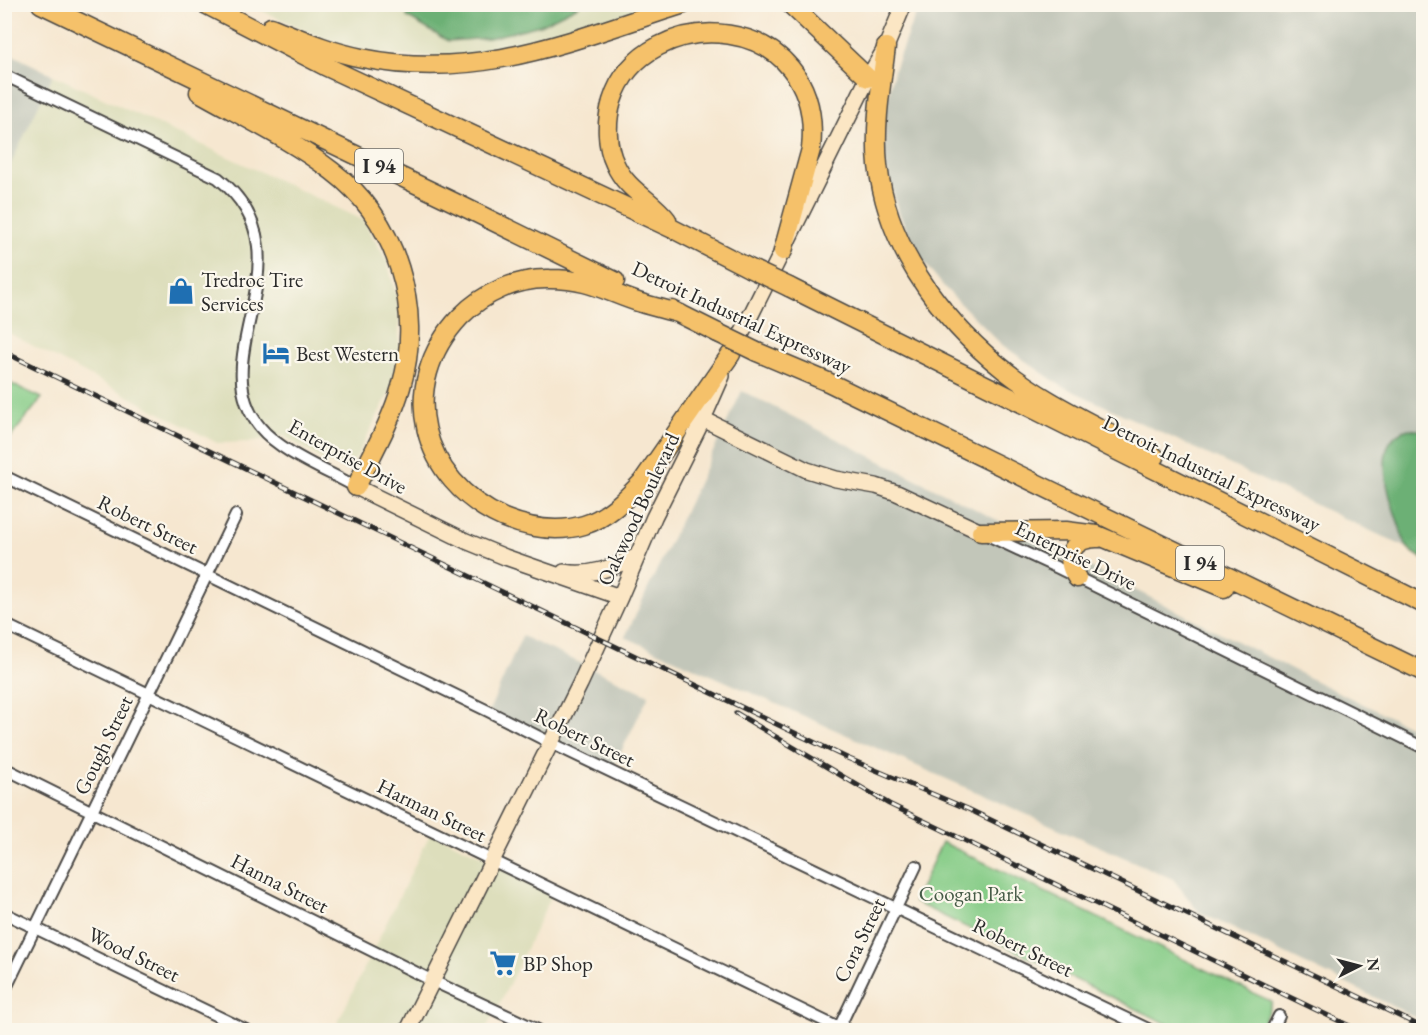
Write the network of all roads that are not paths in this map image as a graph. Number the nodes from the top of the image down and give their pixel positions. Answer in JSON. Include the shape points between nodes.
{"nodes":[{"id":1,"x":41,"y":4,"type":"edge"},
{"id":2,"x":205,"y":4,"type":"edge"},
{"id":3,"x":217,"y":4,"type":"edge"},
{"id":4,"x":684,"y":4,"type":"edge"},
{"id":5,"x":790,"y":4,"type":"edge"},
{"id":6,"x":904,"y":4,"type":"edge"},
{"id":7,"x":75,"y":21,"type":"junction"},
{"id":8,"x":886,"y":47,"type":"junction"},
{"id":9,"x":4,"y":75,"type":"edge"},
{"id":10,"x":868,"y":78,"type":"junction"},
{"id":11,"x":673,"y":230,"type":"junction"},
{"id":12,"x":783,"y":251,"type":"junction"},
{"id":13,"x":681,"y":314,"type":"junction"},
{"id":14,"x":731,"y":354,"type":"junction"},
{"id":15,"x":703,"y":419,"type":"junction"},
{"id":16,"x":4,"y":476,"type":"edge"},
{"id":17,"x":357,"y":487,"type":"junction"},
{"id":18,"x":236,"y":514,"type":"dead end"},
{"id":19,"x":1248,"y":515,"type":"junction"},
{"id":20,"x":981,"y":532,"type":"junction"},
{"id":21,"x":1110,"y":539,"type":"junction"},
{"id":22,"x":636,"y":557,"type":"junction"},
{"id":23,"x":530,"y":565,"type":"junction"},
{"id":24,"x":208,"y":575,"type":"junction"},
{"id":25,"x":1077,"y":578,"type":"junction"},
{"id":26,"x":620,"y":597,"type":"junction"},
{"id":27,"x":1424,"y":604,"type":"edge"},
{"id":28,"x":4,"y":624,"type":"edge"},
{"id":29,"x":1424,"y":673,"type":"edge"},
{"id":30,"x":149,"y":695,"type":"junction"},
{"id":31,"x":551,"y":743,"type":"junction"},
{"id":32,"x":1424,"y":748,"type":"edge"},
{"id":33,"x":4,"y":768,"type":"edge"},
{"id":34,"x":93,"y":811,"type":"junction"},
{"id":35,"x":494,"y":861,"type":"junction"},
{"id":36,"x":916,"y":866,"type":"dead end"},
{"id":37,"x":896,"y":908,"type":"junction"},
{"id":38,"x":4,"y":913,"type":"edge"},
{"id":39,"x":36,"y":928,"type":"junction"},
{"id":40,"x":433,"y":981,"type":"junction"},
{"id":41,"x":4,"y":992,"type":"edge"},
{"id":42,"x":1279,"y":1016,"type":"dead end"},
{"id":43,"x":246,"y":1030,"type":"edge"},
{"id":44,"x":408,"y":1030,"type":"edge"},
{"id":45,"x":538,"y":1030,"type":"edge"},
{"id":46,"x":840,"y":1030,"type":"edge"},
{"id":47,"x":1150,"y":1030,"type":"edge"},
{"id":48,"x":1272,"y":1030,"type":"edge"}],
"edges":[{"from":1,"to":7,"type":"highway","name":"Detroit Industrial Expressway","number":"I 94"},
{"from":2,"to":11,"type":"highway","name":"Detroit Industrial Expressway","via":[[325,66]]},
{"from":3,"to":4,"type":"highway","via":[[330,50],[385,63],[435,66],[529,53]]},
{"from":5,"to":10,"type":"highway"},
{"from":6,"to":8,"type":"main road","name":"Oakwood Boulevard"},
{"from":7,"to":13,"type":"highway","name":"Detroit Industrial Expressway","number":"I 94"},
{"from":7,"to":17,"type":"highway","via":[[120,52],[313,157],[353,189],[381,226],[398,260],[405,288],[409,344],[394,409]]},
{"from":8,"to":10,"type":"main road","name":"Oakwood Boulevard"},
{"from":8,"to":19,"type":"highway","via":[[877,133],[880,180],[904,251],[940,306],[1003,368],[1048,400],[1161,460]]},
{"from":9,"to":17,"type":"street","name":"Enterprise Drive","via":[[218,178],[234,192],[250,216],[260,270],[243,370],[242,389],[248,409],[274,441]]},
{"from":10,"to":12,"type":"main road","name":"Oakwood Boulevard"},
{"from":11,"to":12,"type":"highway","via":[[615,166],[608,130],[611,103],[626,70],[658,40],[694,27],[728,27],[757,37],[779,52],[797,73],[810,105],[811,149]]},
{"from":11,"to":19,"type":"highway","name":"Detroit Industrial Expressway","bridge":true},
{"from":12,"to":14,"type":"main road","name":"Oakwood Boulevard"},
{"from":13,"to":14,"type":"highway","via":[[593,284],[547,279],[520,282],[468,308],[438,346],[424,382],[423,413],[428,440],[444,470],[461,491],[484,509],[511,520],[536,528],[585,525],[625,500],[642,482]]},
{"from":13,"to":29,"type":"highway","name":"Detroit Industrial Expressway","number":"I 94","bridge":true},
{"from":14,"to":15,"type":"main road","name":"Oakwood Boulevard"},
{"from":15,"to":20,"type":"main road","name":"Enterprise Drive","via":[[807,470],[897,492]]},
{"from":15,"to":22,"type":"main road","name":"Oakwood Boulevard"},
{"from":16,"to":24,"type":"street","name":"Robert Street"},
{"from":17,"to":23,"type":"main road","name":"Enterprise Drive","via":[[466,541]]},
{"from":18,"to":24,"type":"street","name":"Gough Street"},
{"from":19,"to":27,"type":"highway","name":"Detroit Industrial Expressway"},
{"from":20,"to":21,"type":"highway","via":[[1066,531]]},
{"from":20,"to":25,"type":"street","name":"Enterprise Drive"},
{"from":21,"to":25,"type":"highway","via":[[1079,542],[1069,561]]},
{"from":21,"to":29,"type":"highway"},
{"from":22,"to":23,"type":"main road","via":[[590,573]]},
{"from":22,"to":26,"type":"main road","name":"Oakwood Boulevard"},
{"from":23,"to":26,"type":"main road","name":"Enterprise Drive"},
{"from":24,"to":30,"type":"street","name":"Gough Street"},
{"from":24,"to":31,"type":"street","name":"Robert Street"},
{"from":25,"to":32,"type":"street","name":"Enterprise Drive"},
{"from":26,"to":31,"type":"main road","name":"Oakwood Boulevard"},
{"from":28,"to":30,"type":"street","name":"Harman Street"},
{"from":30,"to":34,"type":"street","name":"Gough Street"},
{"from":30,"to":35,"type":"street","name":"Harman Street"},
{"from":31,"to":35,"type":"main road","name":"Oakwood Boulevard"},
{"from":31,"to":37,"type":"street","name":"Robert Street"},
{"from":33,"to":34,"type":"street","name":"Hanna Street"},
{"from":34,"to":39,"type":"street","name":"Gough Street"},
{"from":34,"to":40,"type":"street","name":"Hanna Street"},
{"from":35,"to":40,"type":"main road","name":"Oakwood Boulevard"},
{"from":35,"to":46,"type":"street","name":"Harman Street"},
{"from":36,"to":37,"type":"street","name":"Cora Street"},
{"from":37,"to":46,"type":"street","name":"Cora Street"},
{"from":37,"to":47,"type":"street","name":"Robert Street"},
{"from":38,"to":39,"type":"street","name":"Wood Street"},
{"from":39,"to":41,"type":"street","name":"Gough Street"},
{"from":39,"to":43,"type":"street","name":"Wood Street"},
{"from":40,"to":44,"type":"main road","name":"Oakwood Boulevard"},
{"from":40,"to":45,"type":"street","name":"Hanna Street"},
{"from":42,"to":48,"type":"street"}]}
